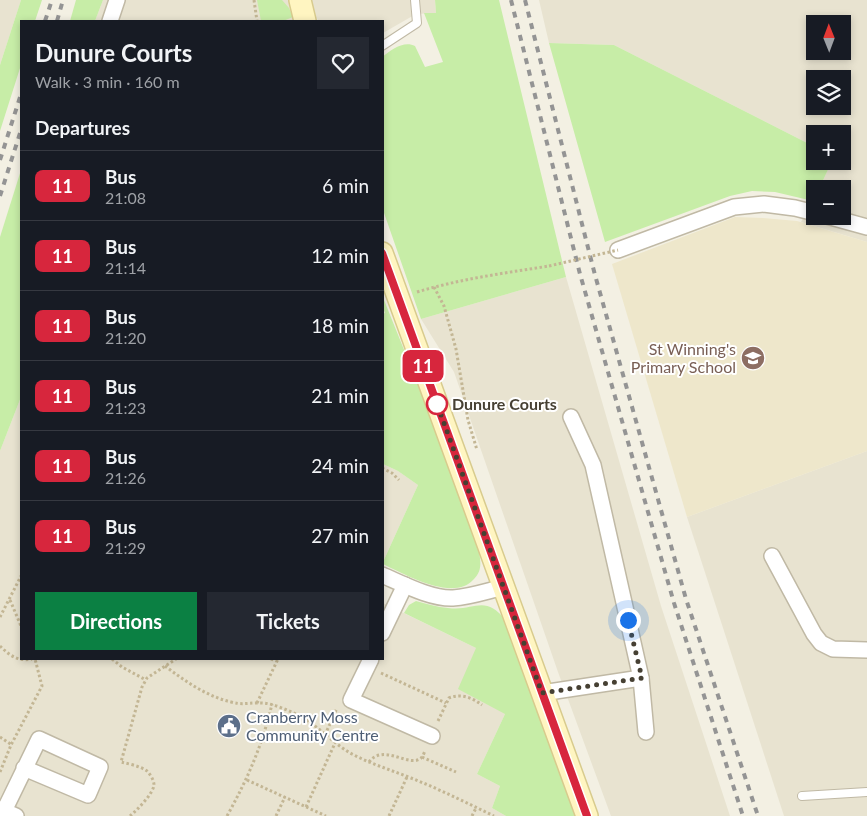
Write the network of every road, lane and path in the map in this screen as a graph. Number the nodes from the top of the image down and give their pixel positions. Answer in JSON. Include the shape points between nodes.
{"nodes":[{"id":1,"x":117,"y":0,"type":"edge"},
{"id":2,"x":254,"y":0,"type":"edge"},
{"id":3,"x":300,"y":0,"type":"edge"},
{"id":4,"x":415,"y":0,"type":"edge"},
{"id":5,"x":110,"y":20,"type":"edge"},
{"id":6,"x":257,"y":20,"type":"edge"},
{"id":7,"x":305,"y":20,"type":"edge"},
{"id":8,"x":384,"y":45,"type":"edge"},
{"id":9,"x":806,"y":211,"type":"edge"},
{"id":10,"x":851,"y":223,"type":"edge"},
{"id":11,"x":867,"y":227,"type":"edge"},
{"id":12,"x":618,"y":250,"type":"joint"},
{"id":13,"x":384,"y":258,"type":"edge"},
{"id":14,"x":434,"y":287,"type":"junction"},
{"id":15,"x":417,"y":292,"type":"dead end"},
{"id":16,"x":571,"y":417,"type":"dead end"},
{"id":17,"x":478,"y":454,"type":"dead end"},
{"id":18,"x":384,"y":469,"type":"edge"},
{"id":19,"x":399,"y":480,"type":"dead end"},
{"id":20,"x":772,"y":556,"type":"dead end"},
{"id":21,"x":384,"y":576,"type":"edge"},
{"id":22,"x":20,"y":578,"type":"edge"},
{"id":23,"x":405,"y":585,"type":"junction"},
{"id":24,"x":504,"y":587,"type":"junction"},
{"id":25,"x":10,"y":599,"type":"junction"},
{"id":26,"x":0,"y":618,"type":"edge"},
{"id":27,"x":20,"y":624,"type":"edge"},
{"id":28,"x":384,"y":629,"type":"edge"},
{"id":29,"x":0,"y":646,"type":"edge"},
{"id":30,"x":867,"y":650,"type":"edge"},
{"id":31,"x":20,"y":660,"type":"edge"},
{"id":32,"x":33,"y":660,"type":"edge"},
{"id":33,"x":113,"y":660,"type":"edge"},
{"id":34,"x":174,"y":660,"type":"edge"},
{"id":35,"x":277,"y":660,"type":"edge"},
{"id":36,"x":369,"y":662,"type":"edge"},
{"id":37,"x":165,"y":666,"type":"junction"},
{"id":38,"x":642,"y":678,"type":"junction"},
{"id":39,"x":146,"y":680,"type":"junction"},
{"id":40,"x":542,"y":693,"type":"junction"},
{"id":41,"x":257,"y":702,"type":"junction"},
{"id":42,"x":446,"y":703,"type":"dead end"},
{"id":43,"x":272,"y":704,"type":"junction"},
{"id":44,"x":646,"y":732,"type":"dead end"},
{"id":45,"x":432,"y":736,"type":"dead end"},
{"id":46,"x":0,"y":737,"type":"edge"},
{"id":47,"x":335,"y":743,"type":"junction"},
{"id":48,"x":11,"y":745,"type":"junction"},
{"id":49,"x":422,"y":757,"type":"dead end"},
{"id":50,"x":24,"y":768,"type":"junction"},
{"id":51,"x":0,"y":772,"type":"edge"},
{"id":52,"x":456,"y":772,"type":"dead end"},
{"id":53,"x":407,"y":776,"type":"junction"},
{"id":54,"x":247,"y":780,"type":"junction"},
{"id":55,"x":867,"y":792,"type":"edge"},
{"id":56,"x":802,"y":796,"type":"dead end"},
{"id":57,"x":286,"y":797,"type":"junction"},
{"id":58,"x":306,"y":806,"type":"junction"},
{"id":59,"x":476,"y":808,"type":"junction"},
{"id":60,"x":7,"y":812,"type":"edge"},
{"id":61,"x":130,"y":816,"type":"edge"},
{"id":62,"x":227,"y":816,"type":"edge"},
{"id":63,"x":276,"y":816,"type":"edge"},
{"id":64,"x":326,"y":816,"type":"edge"},
{"id":65,"x":389,"y":816,"type":"edge"},
{"id":66,"x":472,"y":816,"type":"edge"},
{"id":67,"x":494,"y":816,"type":"edge"},
{"id":68,"x":587,"y":816,"type":"edge"}],
"edges":[{"from":1,"to":5,"type":"street"},
{"from":2,"to":6,"type":"path"},
{"from":3,"to":7,"type":"street"},
{"from":4,"to":8,"type":"lane","via":[[417,23]]},
{"from":9,"to":12,"type":"street","via":[[764,204],[734,207]]},
{"from":10,"to":11,"type":"street"},
{"from":12,"to":14,"type":"path","bridge":true},
{"from":13,"to":24,"type":"street"},
{"from":14,"to":15,"type":"path"},
{"from":14,"to":17,"type":"path","via":[[444,306],[456,349],[468,420]]},
{"from":16,"to":38,"type":"street","via":[[593,466]]},
{"from":18,"to":19,"type":"path"},
{"from":20,"to":30,"type":"street","via":[[820,643],[833,649]]},
{"from":21,"to":23,"type":"street"},
{"from":22,"to":25,"type":"path"},
{"from":23,"to":24,"type":"street","via":[[435,596],[453,598]]},
{"from":23,"to":28,"type":"street"},
{"from":24,"to":40,"type":"street"},
{"from":25,"to":26,"type":"path"},
{"from":25,"to":27,"type":"path"},
{"from":29,"to":31,"type":"path"},
{"from":32,"to":48,"type":"path","via":[[42,686]]},
{"from":33,"to":39,"type":"path"},
{"from":34,"to":37,"type":"path"},
{"from":35,"to":41,"type":"path"},
{"from":36,"to":42,"type":"path"},
{"from":36,"to":45,"type":"street","via":[[351,700]]},
{"from":37,"to":39,"type":"path"},
{"from":37,"to":41,"type":"path","via":[[191,685],[212,695],[244,705]]},
{"from":38,"to":40,"type":"street"},
{"from":38,"to":44,"type":"street"},
{"from":39,"to":61,"type":"path","via":[[121,762],[147,771],[154,785],[149,796]]},
{"from":40,"to":68,"type":"street"},
{"from":41,"to":43,"type":"path"},
{"from":43,"to":47,"type":"path","via":[[298,715]]},
{"from":43,"to":54,"type":"path"},
{"from":46,"to":48,"type":"path"},
{"from":47,"to":53,"type":"path","via":[[369,762]]},
{"from":47,"to":58,"type":"path"},
{"from":48,"to":51,"type":"path"},
{"from":49,"to":52,"type":"path"},
{"from":50,"to":50,"type":"street","via":[[39,739],[100,767],[88,795]]},
{"from":50,"to":60,"type":"street"},
{"from":53,"to":59,"type":"path"},
{"from":53,"to":65,"type":"path"},
{"from":54,"to":57,"type":"path"},
{"from":54,"to":62,"type":"path"},
{"from":55,"to":56,"type":"lane"},
{"from":57,"to":58,"type":"path"},
{"from":57,"to":63,"type":"path"},
{"from":58,"to":64,"type":"path"},
{"from":59,"to":66,"type":"path"},
{"from":59,"to":67,"type":"path"}]}
